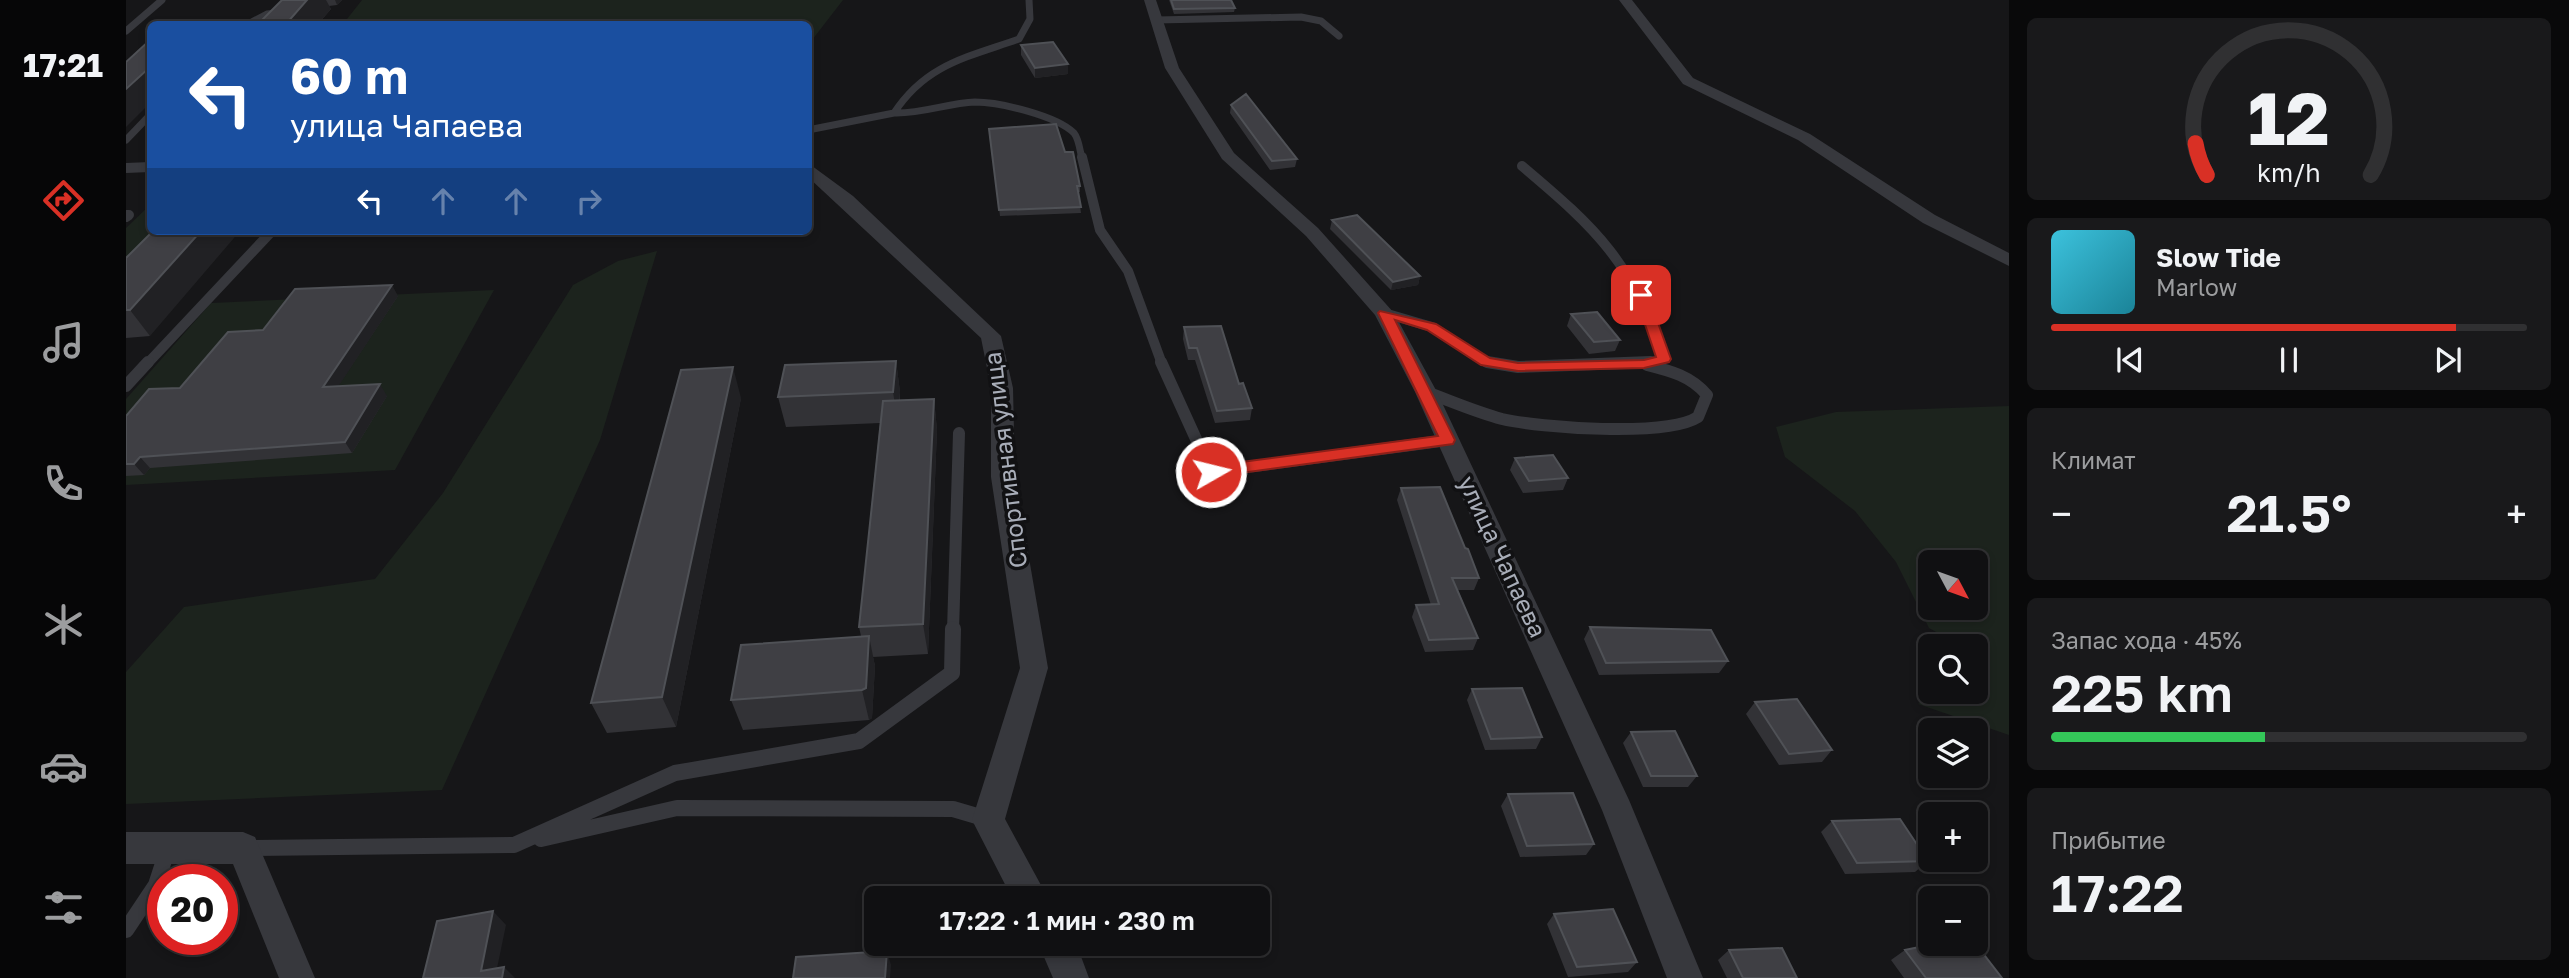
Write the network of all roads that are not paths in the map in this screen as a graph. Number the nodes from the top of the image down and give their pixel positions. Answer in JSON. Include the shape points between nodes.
{"nodes":[{"id":1,"x":162,"y":0,"type":"edge"},
{"id":2,"x":1029,"y":0,"type":"edge"},
{"id":3,"x":1625,"y":0,"type":"edge"},
{"id":4,"x":1154,"y":10,"type":"edge"},
{"id":5,"x":254,"y":21,"type":"edge"},
{"id":6,"x":283,"y":21,"type":"edge"},
{"id":7,"x":126,"y":31,"type":"edge"},
{"id":8,"x":1339,"y":36,"type":"dead end"},
{"id":9,"x":894,"y":113,"type":"junction"},
{"id":10,"x":147,"y":118,"type":"edge"},
{"id":11,"x":812,"y":129,"type":"edge"},
{"id":12,"x":126,"y":140,"type":"edge"},
{"id":13,"x":147,"y":166,"type":"edge"},
{"id":14,"x":1522,"y":166,"type":"dead end"},
{"id":15,"x":126,"y":168,"type":"edge"},
{"id":16,"x":812,"y":171,"type":"edge"},
{"id":17,"x":268,"y":235,"type":"edge"},
{"id":18,"x":2009,"y":260,"type":"edge"},
{"id":19,"x":1384,"y":313,"type":"junction"},
{"id":20,"x":1644,"y":364,"type":"junction"},
{"id":21,"x":126,"y":386,"type":"edge"},
{"id":22,"x":1426,"y":392,"type":"junction"},
{"id":23,"x":959,"y":433,"type":"dead end"},
{"id":24,"x":1448,"y":440,"type":"junction"},
{"id":25,"x":988,"y":820,"type":"junction"},
{"id":26,"x":514,"y":845,"type":"junction"},
{"id":27,"x":126,"y":848,"type":"edge"},
{"id":28,"x":168,"y":848,"type":"junction"},
{"id":29,"x":243,"y":848,"type":"junction"},
{"id":30,"x":1024,"y":886,"type":"edge"},
{"id":31,"x":126,"y":930,"type":"edge"},
{"id":32,"x":1063,"y":956,"type":"edge"},
{"id":33,"x":298,"y":978,"type":"edge"},
{"id":34,"x":1071,"y":978,"type":"edge"},
{"id":35,"x":1685,"y":978,"type":"edge"}],
"edges":[{"from":1,"to":7,"type":"lane"},
{"from":2,"to":9,"type":"lane","via":[[1030,19],[1019,38],[930,72],[904,93]]},
{"from":3,"to":18,"type":"street","via":[[1688,81],[1804,137],[1929,219]]},
{"from":4,"to":8,"type":"lane","via":[[1301,17],[1321,21]]},
{"from":4,"to":19,"type":"street","name":"улица Чапаева","via":[[1172,68],[1227,156],[1312,232]]},
{"from":5,"to":6,"type":"lane","via":[[292,11]]},
{"from":9,"to":11,"type":"lane"},
{"from":9,"to":24,"type":"lane","via":[[913,114],[974,102],[1000,104],[1061,123],[1076,135],[1100,230],[1128,271],[1164,370],[1211,472]]},
{"from":10,"to":12,"type":"lane"},
{"from":13,"to":15,"type":"street"},
{"from":14,"to":20,"type":"lane","via":[[1596,229],[1633,279],[1664,359]]},
{"from":16,"to":25,"type":"street","name":"Спортивная улица","via":[[991,336],[1002,388],[1003,477],[1034,668]]},
{"from":17,"to":21,"type":"lane"},
{"from":19,"to":20,"type":"lane","via":[[1432,327],[1486,362],[1518,367]]},
{"from":19,"to":22,"type":"street","name":"улица Чапаева"},
{"from":20,"to":22,"type":"lane","via":[[1697,382],[1707,395],[1696,420],[1675,426],[1511,421]]},
{"from":22,"to":24,"type":"street","name":"улица Чапаева"},
{"from":23,"to":26,"type":"lane","via":[[953,673],[859,741],[675,772]]},
{"from":24,"to":35,"type":"street","name":"улица Чапаева","via":[[1618,810]]},
{"from":25,"to":26,"type":"lane","via":[[953,809],[677,808]]},
{"from":25,"to":30,"type":"street"},
{"from":26,"to":29,"type":"lane"},
{"from":27,"to":28,"type":"street"},
{"from":28,"to":29,"type":"street"},
{"from":28,"to":31,"type":"lane","via":[[156,885]]},
{"from":29,"to":33,"type":"street"},
{"from":32,"to":34,"type":"street"}]}
